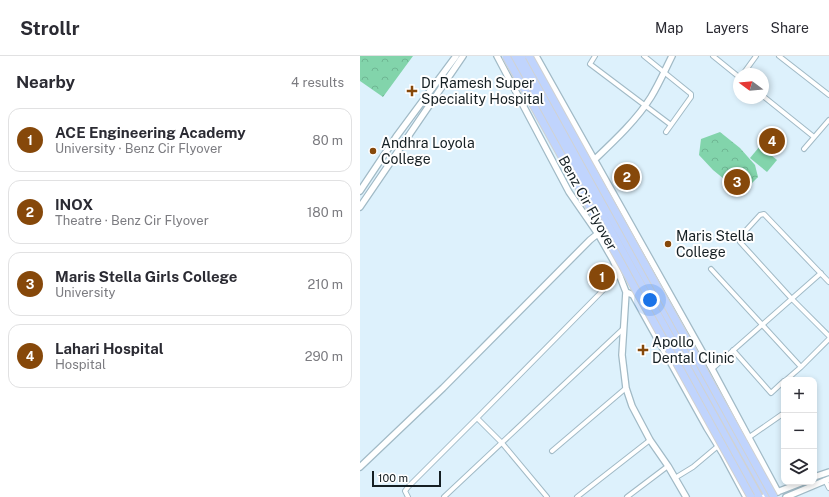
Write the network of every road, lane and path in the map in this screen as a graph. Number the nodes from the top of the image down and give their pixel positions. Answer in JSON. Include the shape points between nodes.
{"nodes":[{"id":1,"x":456,"y":56,"type":"edge"},
{"id":2,"x":463,"y":56,"type":"edge"},
{"id":3,"x":497,"y":56,"type":"edge"},
{"id":4,"x":506,"y":56,"type":"edge"},
{"id":5,"x":514,"y":56,"type":"edge"},
{"id":6,"x":521,"y":56,"type":"edge"},
{"id":7,"x":529,"y":56,"type":"edge"},
{"id":8,"x":536,"y":56,"type":"edge"},
{"id":9,"x":595,"y":56,"type":"edge"},
{"id":10,"x":644,"y":56,"type":"edge"},
{"id":11,"x":672,"y":56,"type":"edge"},
{"id":12,"x":713,"y":56,"type":"edge"},
{"id":13,"x":756,"y":56,"type":"edge"},
{"id":14,"x":779,"y":56,"type":"edge"},
{"id":15,"x":747,"y":68,"type":"edge"},
{"id":16,"x":664,"y":72,"type":"junction"},
{"id":17,"x":733,"y":72,"type":"edge"},
{"id":18,"x":829,"y":95,"type":"edge"},
{"id":19,"x":769,"y":101,"type":"edge"},
{"id":20,"x":645,"y":106,"type":"junction"},
{"id":21,"x":829,"y":120,"type":"edge"},
{"id":22,"x":671,"y":125,"type":"junction"},
{"id":23,"x":666,"y":132,"type":"dead end"},
{"id":24,"x":814,"y":137,"type":"junction"},
{"id":25,"x":804,"y":149,"type":"dead end"},
{"id":26,"x":594,"y":160,"type":"junction"},
{"id":27,"x":585,"y":168,"type":"junction"},
{"id":28,"x":360,"y":191,"type":"edge"},
{"id":29,"x":360,"y":207,"type":"edge"},
{"id":30,"x":608,"y":226,"type":"junction"},
{"id":31,"x":598,"y":234,"type":"junction"},
{"id":32,"x":711,"y":269,"type":"dead end"},
{"id":33,"x":821,"y":273,"type":"junction"},
{"id":34,"x":619,"y":274,"type":"junction"},
{"id":35,"x":829,"y":282,"type":"edge"},
{"id":36,"x":626,"y":292,"type":"junction"},
{"id":37,"x":791,"y":298,"type":"junction"},
{"id":38,"x":763,"y":324,"type":"junction"},
{"id":39,"x":623,"y":329,"type":"junction"},
{"id":40,"x":829,"y":338,"type":"edge"},
{"id":41,"x":734,"y":350,"type":"junction"},
{"id":42,"x":801,"y":367,"type":"junction"},
{"id":43,"x":712,"y":370,"type":"junction"},
{"id":44,"x":790,"y":377,"type":"edge"},
{"id":45,"x":781,"y":384,"type":"edge"},
{"id":46,"x":626,"y":388,"type":"junction"},
{"id":47,"x":781,"y":415,"type":"edge"},
{"id":48,"x":477,"y":418,"type":"junction"},
{"id":49,"x":748,"y":438,"type":"junction"},
{"id":50,"x":650,"y":440,"type":"junction"},
{"id":51,"x":502,"y":443,"type":"junction"},
{"id":52,"x":718,"y":446,"type":"junction"},
{"id":53,"x":552,"y":451,"type":"dead end"},
{"id":54,"x":360,"y":466,"type":"edge"},
{"id":55,"x":668,"y":466,"type":"junction"},
{"id":56,"x":829,"y":472,"type":"edge"},
{"id":57,"x":817,"y":477,"type":"edge"},
{"id":58,"x":675,"y":478,"type":"junction"},
{"id":59,"x":827,"y":479,"type":"edge"},
{"id":60,"x":796,"y":485,"type":"edge"},
{"id":61,"x":829,"y":488,"type":"edge"},
{"id":62,"x":770,"y":496,"type":"edge"},
{"id":63,"x":408,"y":497,"type":"edge"},
{"id":64,"x":444,"y":497,"type":"edge"},
{"id":65,"x":547,"y":497,"type":"edge"},
{"id":66,"x":577,"y":497,"type":"edge"},
{"id":67,"x":627,"y":497,"type":"edge"},
{"id":68,"x":686,"y":497,"type":"edge"},
{"id":69,"x":746,"y":497,"type":"edge"},
{"id":70,"x":751,"y":497,"type":"edge"},
{"id":71,"x":759,"y":497,"type":"edge"},
{"id":72,"x":786,"y":497,"type":"edge"}],
"edges":[{"from":1,"to":28,"type":"street"},
{"from":2,"to":29,"type":"street"},
{"from":3,"to":31,"type":"street","via":[[569,192]]},
{"from":4,"to":70,"type":"main road","name":"Benz Cir Flyover","bridge":true},
{"from":5,"to":30,"type":"main road"},
{"from":6,"to":27,"type":"main road"},
{"from":7,"to":62,"type":"main road","name":"Benz Cir Flyover","bridge":true},
{"from":8,"to":26,"type":"street"},
{"from":9,"to":20,"type":"street","via":[[590,64]]},
{"from":10,"to":16,"type":"street"},
{"from":11,"to":16,"type":"street"},
{"from":12,"to":17,"type":"street"},
{"from":13,"to":15,"type":"street"},
{"from":14,"to":18,"type":"street"},
{"from":16,"to":20,"type":"street"},
{"from":16,"to":22,"type":"street","via":[[692,95]]},
{"from":19,"to":24,"type":"street"},
{"from":20,"to":22,"type":"street"},
{"from":20,"to":26,"type":"street"},
{"from":21,"to":24,"type":"street"},
{"from":22,"to":23,"type":"street"},
{"from":24,"to":25,"type":"street"},
{"from":26,"to":27,"type":"street"},
{"from":26,"to":43,"type":"street"},
{"from":27,"to":62,"type":"main road"},
{"from":30,"to":31,"type":"street"},
{"from":30,"to":71,"type":"main road"},
{"from":31,"to":34,"type":"street"},
{"from":31,"to":54,"type":"street","via":[[443,388]]},
{"from":32,"to":38,"type":"street"},
{"from":33,"to":35,"type":"street"},
{"from":33,"to":37,"type":"street"},
{"from":33,"to":37,"type":"street","via":[[765,215],[760,215],[739,240]]},
{"from":34,"to":36,"type":"street"},
{"from":34,"to":48,"type":"street"},
{"from":36,"to":39,"type":"street"},
{"from":36,"to":52,"type":"street","via":[[634,295]]},
{"from":37,"to":38,"type":"street"},
{"from":37,"to":40,"type":"street"},
{"from":38,"to":41,"type":"street"},
{"from":38,"to":42,"type":"street"},
{"from":39,"to":46,"type":"street","via":[[622,355]]},
{"from":39,"to":51,"type":"street"},
{"from":40,"to":42,"type":"street"},
{"from":41,"to":43,"type":"street"},
{"from":41,"to":45,"type":"street","via":[[770,393]]},
{"from":42,"to":44,"type":"street"},
{"from":43,"to":49,"type":"street"},
{"from":46,"to":50,"type":"street","via":[[632,406]]},
{"from":46,"to":53,"type":"street"},
{"from":47,"to":49,"type":"street"},
{"from":48,"to":51,"type":"street"},
{"from":48,"to":63,"type":"street","via":[[405,490]]},
{"from":49,"to":62,"type":"street"},
{"from":50,"to":55,"type":"street"},
{"from":50,"to":66,"type":"street"},
{"from":51,"to":64,"type":"street"},
{"from":51,"to":65,"type":"street"},
{"from":52,"to":58,"type":"street"},
{"from":52,"to":69,"type":"street"},
{"from":55,"to":58,"type":"street"},
{"from":55,"to":67,"type":"street"},
{"from":56,"to":57,"type":"street"},
{"from":58,"to":68,"type":"street"},
{"from":59,"to":61,"type":"street"},
{"from":59,"to":72,"type":"street"},
{"from":60,"to":62,"type":"street"}]}
